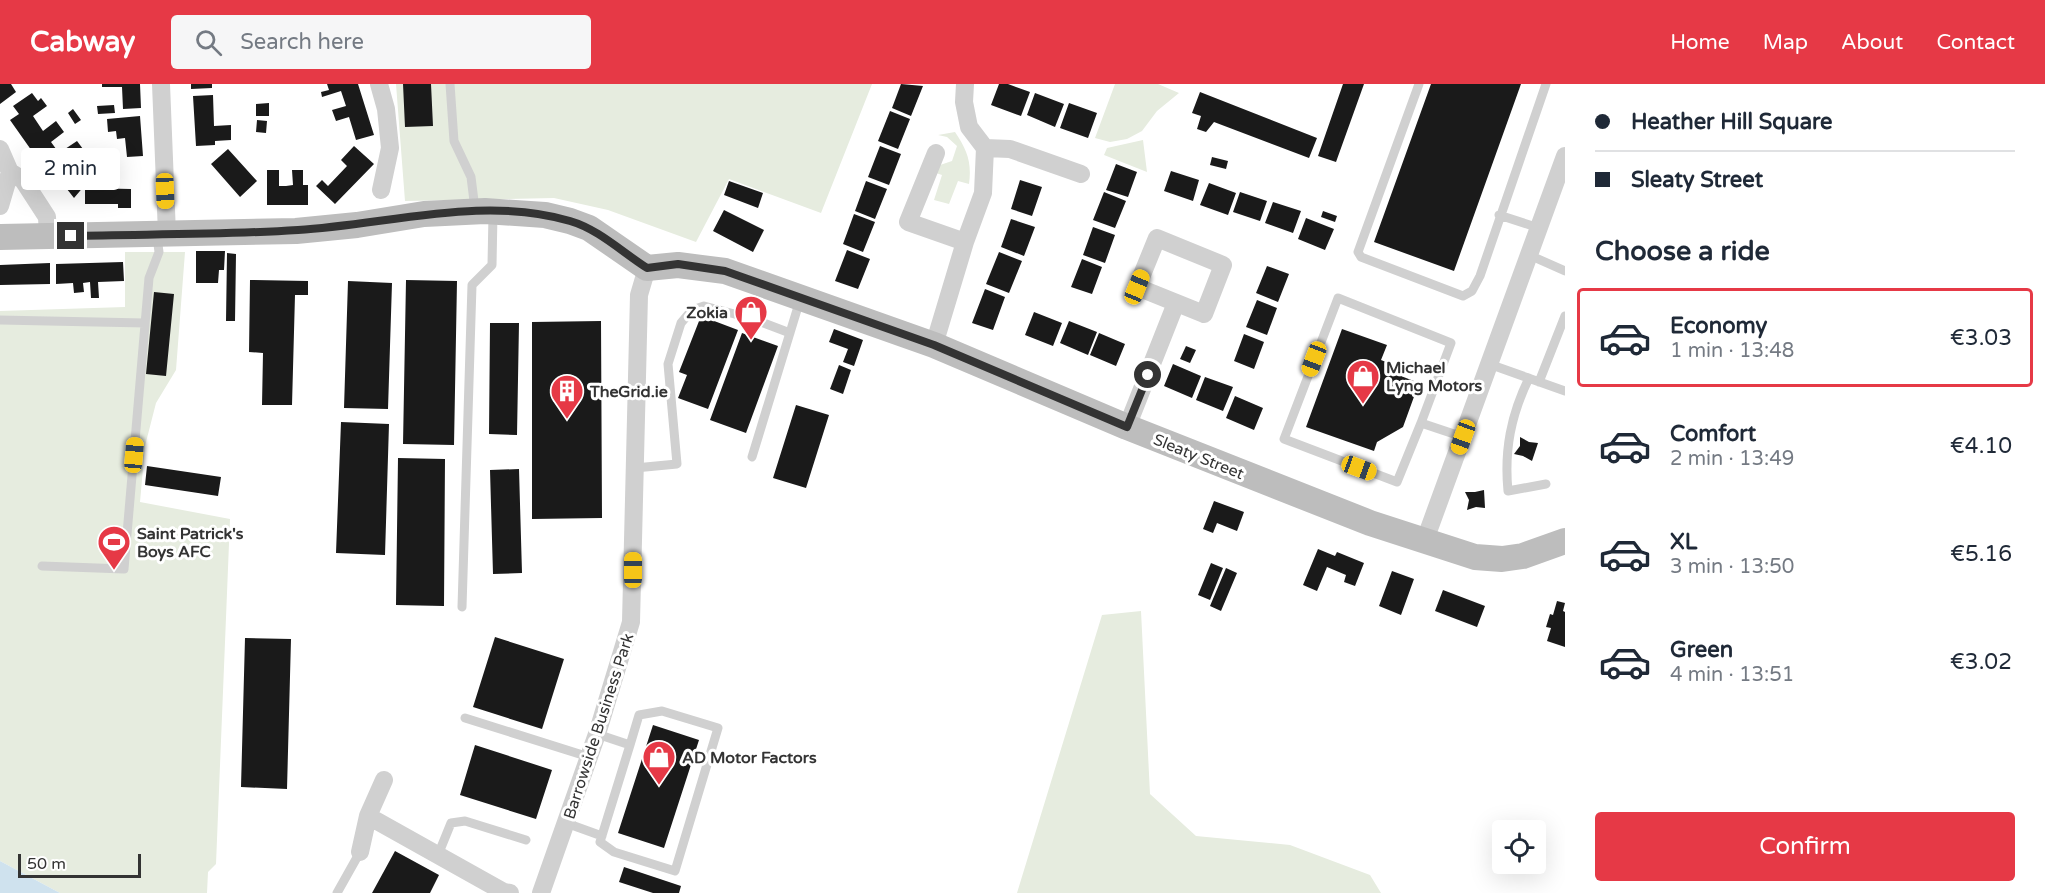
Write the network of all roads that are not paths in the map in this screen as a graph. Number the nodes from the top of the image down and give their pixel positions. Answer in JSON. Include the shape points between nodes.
{"nodes":[{"id":1,"x":161,"y":84,"type":"edge"},
{"id":2,"x":379,"y":84,"type":"edge"},
{"id":3,"x":450,"y":84,"type":"edge"},
{"id":4,"x":965,"y":84,"type":"edge"},
{"id":5,"x":1419,"y":84,"type":"edge"},
{"id":6,"x":1546,"y":84,"type":"edge"},
{"id":7,"x":985,"y":148,"type":"junction"},
{"id":8,"x":0,"y":149,"type":"edge"},
{"id":9,"x":936,"y":153,"type":"dead end"},
{"id":10,"x":1564,"y":160,"type":"edge"},
{"id":11,"x":10,"y":172,"type":"junction"},
{"id":12,"x":1081,"y":174,"type":"dead end"},
{"id":13,"x":381,"y":190,"type":"dead end"},
{"id":14,"x":0,"y":206,"type":"edge"},
{"id":15,"x":484,"y":211,"type":"junction"},
{"id":16,"x":1499,"y":215,"type":"junction"},
{"id":17,"x":1539,"y":228,"type":"junction"},
{"id":18,"x":162,"y":234,"type":"junction"},
{"id":19,"x":48,"y":236,"type":"junction"},
{"id":20,"x":0,"y":237,"type":"edge"},
{"id":21,"x":965,"y":242,"type":"junction"},
{"id":22,"x":1529,"y":255,"type":"junction"},
{"id":23,"x":647,"y":268,"type":"junction"},
{"id":24,"x":1565,"y":271,"type":"edge"},
{"id":25,"x":800,"y":298,"type":"junction"},
{"id":26,"x":1176,"y":303,"type":"junction"},
{"id":27,"x":742,"y":315,"type":"dead end"},
{"id":28,"x":1565,"y":316,"type":"edge"},
{"id":29,"x":753,"y":319,"type":"dead end"},
{"id":30,"x":0,"y":320,"type":"edge"},
{"id":31,"x":145,"y":323,"type":"junction"},
{"id":32,"x":790,"y":333,"type":"junction"},
{"id":33,"x":934,"y":345,"type":"junction"},
{"id":34,"x":1489,"y":364,"type":"junction"},
{"id":35,"x":1534,"y":380,"type":"junction"},
{"id":36,"x":1565,"y":392,"type":"edge"},
{"id":37,"x":1421,"y":423,"type":"junction"},
{"id":38,"x":1127,"y":427,"type":"junction"},
{"id":39,"x":1463,"y":437,"type":"junction"},
{"id":40,"x":752,"y":457,"type":"dead end"},
{"id":41,"x":635,"y":468,"type":"junction"},
{"id":42,"x":1546,"y":484,"type":"dead end"},
{"id":43,"x":1425,"y":540,"type":"junction"},
{"id":44,"x":1565,"y":541,"type":"edge"},
{"id":45,"x":42,"y":566,"type":"dead end"},
{"id":46,"x":462,"y":607,"type":"dead end"},
{"id":47,"x":465,"y":718,"type":"dead end"},
{"id":48,"x":597,"y":734,"type":"junction"},
{"id":49,"x":630,"y":745,"type":"junction"},
{"id":50,"x":589,"y":757,"type":"junction"},
{"id":51,"x":384,"y":780,"type":"dead end"},
{"id":52,"x":368,"y":816,"type":"junction"},
{"id":53,"x":566,"y":823,"type":"junction"},
{"id":54,"x":602,"y":836,"type":"junction"},
{"id":55,"x":526,"y":840,"type":"dead end"},
{"id":56,"x":360,"y":852,"type":"joint"},
{"id":57,"x":438,"y":855,"type":"junction"},
{"id":58,"x":337,"y":893,"type":"edge"},
{"id":59,"x":510,"y":893,"type":"edge"},
{"id":60,"x":541,"y":893,"type":"edge"}],
"edges":[{"from":1,"to":18,"type":"street"},
{"from":2,"to":13,"type":"street","via":[[390,148]]},
{"from":3,"to":15,"type":"lane","via":[[454,141]]},
{"from":4,"to":7,"type":"street","via":[[969,127]]},
{"from":5,"to":16,"type":"lane","via":[[1358,252],[1361,257],[1463,296],[1472,291],[1480,276]]},
{"from":6,"to":16,"type":"lane"},
{"from":7,"to":12,"type":"street","via":[[1010,149]]},
{"from":7,"to":21,"type":"street","via":[[983,193]]},
{"from":8,"to":11,"type":"street"},
{"from":9,"to":21,"type":"street","via":[[908,222]]},
{"from":10,"to":17,"type":"street"},
{"from":11,"to":14,"type":"street"},
{"from":11,"to":19,"type":"street","via":[[23,180],[47,217]]},
{"from":15,"to":18,"type":"street","via":[[424,214],[296,231]]},
{"from":15,"to":23,"type":"street","via":[[545,215],[570,221],[589,228]]},
{"from":15,"to":46,"type":"lane","via":[[492,265],[472,285]]},
{"from":16,"to":17,"type":"lane"},
{"from":17,"to":22,"type":"street"},
{"from":18,"to":19,"type":"street"},
{"from":18,"to":31,"type":"lane","via":[[149,278]]},
{"from":19,"to":20,"type":"street"},
{"from":21,"to":33,"type":"street"},
{"from":22,"to":24,"type":"lane"},
{"from":22,"to":34,"type":"street"},
{"from":23,"to":25,"type":"street","name":"Sleaty Street","via":[[678,264],[725,271]]},
{"from":23,"to":41,"type":"street","name":"Barrowside Business Park","via":[[639,295]]},
{"from":25,"to":32,"type":"lane"},
{"from":25,"to":33,"type":"street","name":"Sleaty Street"},
{"from":26,"to":26,"type":"street","via":[[1137,287],[1157,238],[1223,265],[1204,314]]},
{"from":26,"to":38,"type":"street"},
{"from":27,"to":41,"type":"lane","via":[[704,306],[692,310],[681,323],[668,364],[677,464]]},
{"from":28,"to":35,"type":"lane"},
{"from":29,"to":32,"type":"lane"},
{"from":30,"to":31,"type":"lane"},
{"from":31,"to":45,"type":"lane","via":[[124,569]]},
{"from":32,"to":40,"type":"lane"},
{"from":33,"to":38,"type":"street","name":"Sleaty Street"},
{"from":34,"to":35,"type":"lane"},
{"from":34,"to":39,"type":"street"},
{"from":35,"to":36,"type":"lane"},
{"from":35,"to":42,"type":"lane","via":[[1520,397],[1509,435],[1508,491]]},
{"from":37,"to":37,"type":"lane","via":[[1397,482],[1284,439],[1338,298],[1451,343]]},
{"from":37,"to":39,"type":"lane"},
{"from":38,"to":43,"type":"street","name":"Sleaty Street","via":[[1370,523]]},
{"from":39,"to":43,"type":"street"},
{"from":41,"to":48,"type":"street","name":"Barrowside Business Park","via":[[631,622]]},
{"from":43,"to":44,"type":"street","name":"Sleaty Street","via":[[1475,557],[1502,559]]},
{"from":47,"to":50,"type":"lane"},
{"from":48,"to":49,"type":"lane"},
{"from":48,"to":50,"type":"street","name":"Barrowside Business Park"},
{"from":49,"to":54,"type":"lane"},
{"from":49,"to":54,"type":"lane","via":[[639,715],[662,711],[718,728],[675,871],[614,852],[600,842]]},
{"from":50,"to":53,"type":"street","name":"Barrowside Business Park"},
{"from":51,"to":52,"type":"street"},
{"from":52,"to":56,"type":"street"},
{"from":52,"to":57,"type":"street"},
{"from":53,"to":54,"type":"lane"},
{"from":53,"to":60,"type":"street","name":"Barrowside Business Park"},
{"from":55,"to":57,"type":"lane","via":[[465,820],[451,823]]},
{"from":56,"to":58,"type":"lane"},
{"from":57,"to":59,"type":"street"}]}
